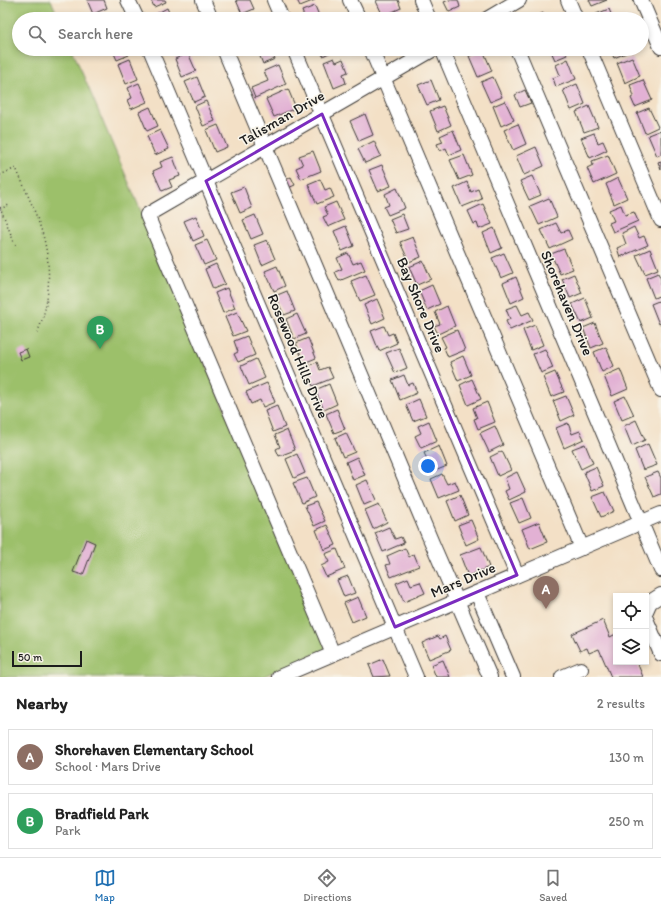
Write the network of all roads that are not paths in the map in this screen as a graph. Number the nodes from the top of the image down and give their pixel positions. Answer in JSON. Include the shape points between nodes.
{"nodes":[{"id":1,"x":128,"y":0,"type":"edge"},
{"id":2,"x":203,"y":0,"type":"edge"},
{"id":3,"x":274,"y":0,"type":"edge"},
{"id":4,"x":350,"y":0,"type":"edge"},
{"id":5,"x":421,"y":0,"type":"edge"},
{"id":6,"x":519,"y":0,"type":"edge"},
{"id":7,"x":568,"y":0,"type":"edge"},
{"id":8,"x":641,"y":0,"type":"edge"},
{"id":9,"x":501,"y":10,"type":"edge"},
{"id":10,"x":134,"y":12,"type":"edge"},
{"id":11,"x":208,"y":12,"type":"edge"},
{"id":12,"x":279,"y":12,"type":"edge"},
{"id":13,"x":355,"y":12,"type":"edge"},
{"id":14,"x":426,"y":12,"type":"edge"},
{"id":15,"x":573,"y":12,"type":"edge"},
{"id":16,"x":646,"y":12,"type":"edge"},
{"id":17,"x":649,"y":19,"type":"edge"},
{"id":18,"x":661,"y":47,"type":"edge"},
{"id":19,"x":153,"y":56,"type":"edge"},
{"id":20,"x":227,"y":56,"type":"edge"},
{"id":21,"x":297,"y":56,"type":"edge"},
{"id":22,"x":374,"y":56,"type":"edge"},
{"id":23,"x":422,"y":56,"type":"edge"},
{"id":24,"x":445,"y":56,"type":"edge"},
{"id":25,"x":520,"y":56,"type":"edge"},
{"id":26,"x":591,"y":56,"type":"edge"},
{"id":27,"x":384,"y":78,"type":"junction"},
{"id":28,"x":322,"y":114,"type":"junction"},
{"id":29,"x":266,"y":147,"type":"junction"},
{"id":30,"x":206,"y":181,"type":"junction"},
{"id":31,"x":661,"y":220,"type":"edge"},
{"id":32,"x":661,"y":390,"type":"edge"},
{"id":33,"x":661,"y":514,"type":"edge"},
{"id":34,"x":641,"y":523,"type":"junction"},
{"id":35,"x":582,"y":548,"type":"junction"},
{"id":36,"x":661,"y":570,"type":"edge"},
{"id":37,"x":517,"y":575,"type":"junction"},
{"id":38,"x":477,"y":593,"type":"junction"},
{"id":39,"x":661,"y":595,"type":"edge"},
{"id":40,"x":457,"y":601,"type":"junction"},
{"id":41,"x":649,"y":604,"type":"edge"},
{"id":42,"x":649,"y":626,"type":"edge"},
{"id":43,"x":395,"y":627,"type":"junction"},
{"id":44,"x":333,"y":654,"type":"junction"},
{"id":45,"x":661,"y":654,"type":"edge"},
{"id":46,"x":580,"y":669,"type":"dead end"},
{"id":47,"x":279,"y":677,"type":"edge"},
{"id":48,"x":416,"y":677,"type":"edge"},
{"id":49,"x":490,"y":677,"type":"edge"},
{"id":50,"x":513,"y":677,"type":"edge"},
{"id":51,"x":562,"y":677,"type":"edge"}],
"edges":[{"from":1,"to":10,"type":"street"},
{"from":2,"to":11,"type":"street"},
{"from":3,"to":12,"type":"street"},
{"from":4,"to":13,"type":"street"},
{"from":5,"to":14,"type":"street"},
{"from":6,"to":9,"type":"street"},
{"from":7,"to":15,"type":"street"},
{"from":8,"to":16,"type":"street"},
{"from":17,"to":18,"type":"street"},
{"from":19,"to":30,"type":"street","name":"Rosewood Hills Drive"},
{"from":20,"to":29,"type":"street"},
{"from":21,"to":28,"type":"street","name":"Bay Shore Drive"},
{"from":22,"to":27,"type":"street"},
{"from":23,"to":27,"type":"street","name":"Talisman Drive"},
{"from":24,"to":34,"type":"street","name":"Shorehaven Drive"},
{"from":25,"to":32,"type":"street"},
{"from":26,"to":31,"type":"street"},
{"from":27,"to":28,"type":"street","name":"Talisman Drive"},
{"from":27,"to":35,"type":"street"},
{"from":28,"to":29,"type":"street","name":"Talisman Drive"},
{"from":28,"to":37,"type":"street","name":"Bay Shore Drive"},
{"from":29,"to":30,"type":"street","name":"Talisman Drive"},
{"from":29,"to":40,"type":"street"},
{"from":30,"to":43,"type":"street","name":"Rosewood Hills Drive"},
{"from":30,"to":44,"type":"street","name":"Talisman Drive","via":[[146,215]]},
{"from":33,"to":34,"type":"street","name":"Mars Drive"},
{"from":34,"to":35,"type":"street","name":"Mars Drive"},
{"from":34,"to":36,"type":"street","name":"Shorehaven Drive"},
{"from":35,"to":37,"type":"street","name":"Mars Drive"},
{"from":37,"to":38,"type":"street","name":"Mars Drive"},
{"from":38,"to":40,"type":"street","name":"Mars Drive"},
{"from":38,"to":50,"type":"street"},
{"from":39,"to":41,"type":"street"},
{"from":40,"to":43,"type":"street","name":"Mars Drive"},
{"from":40,"to":49,"type":"street"},
{"from":42,"to":45,"type":"street"},
{"from":43,"to":44,"type":"street","name":"Mars Drive"},
{"from":43,"to":48,"type":"street","name":"Rosewood Hills Drive"},
{"from":44,"to":47,"type":"street","name":"Mars Drive"},
{"from":46,"to":51,"type":"street"}]}
